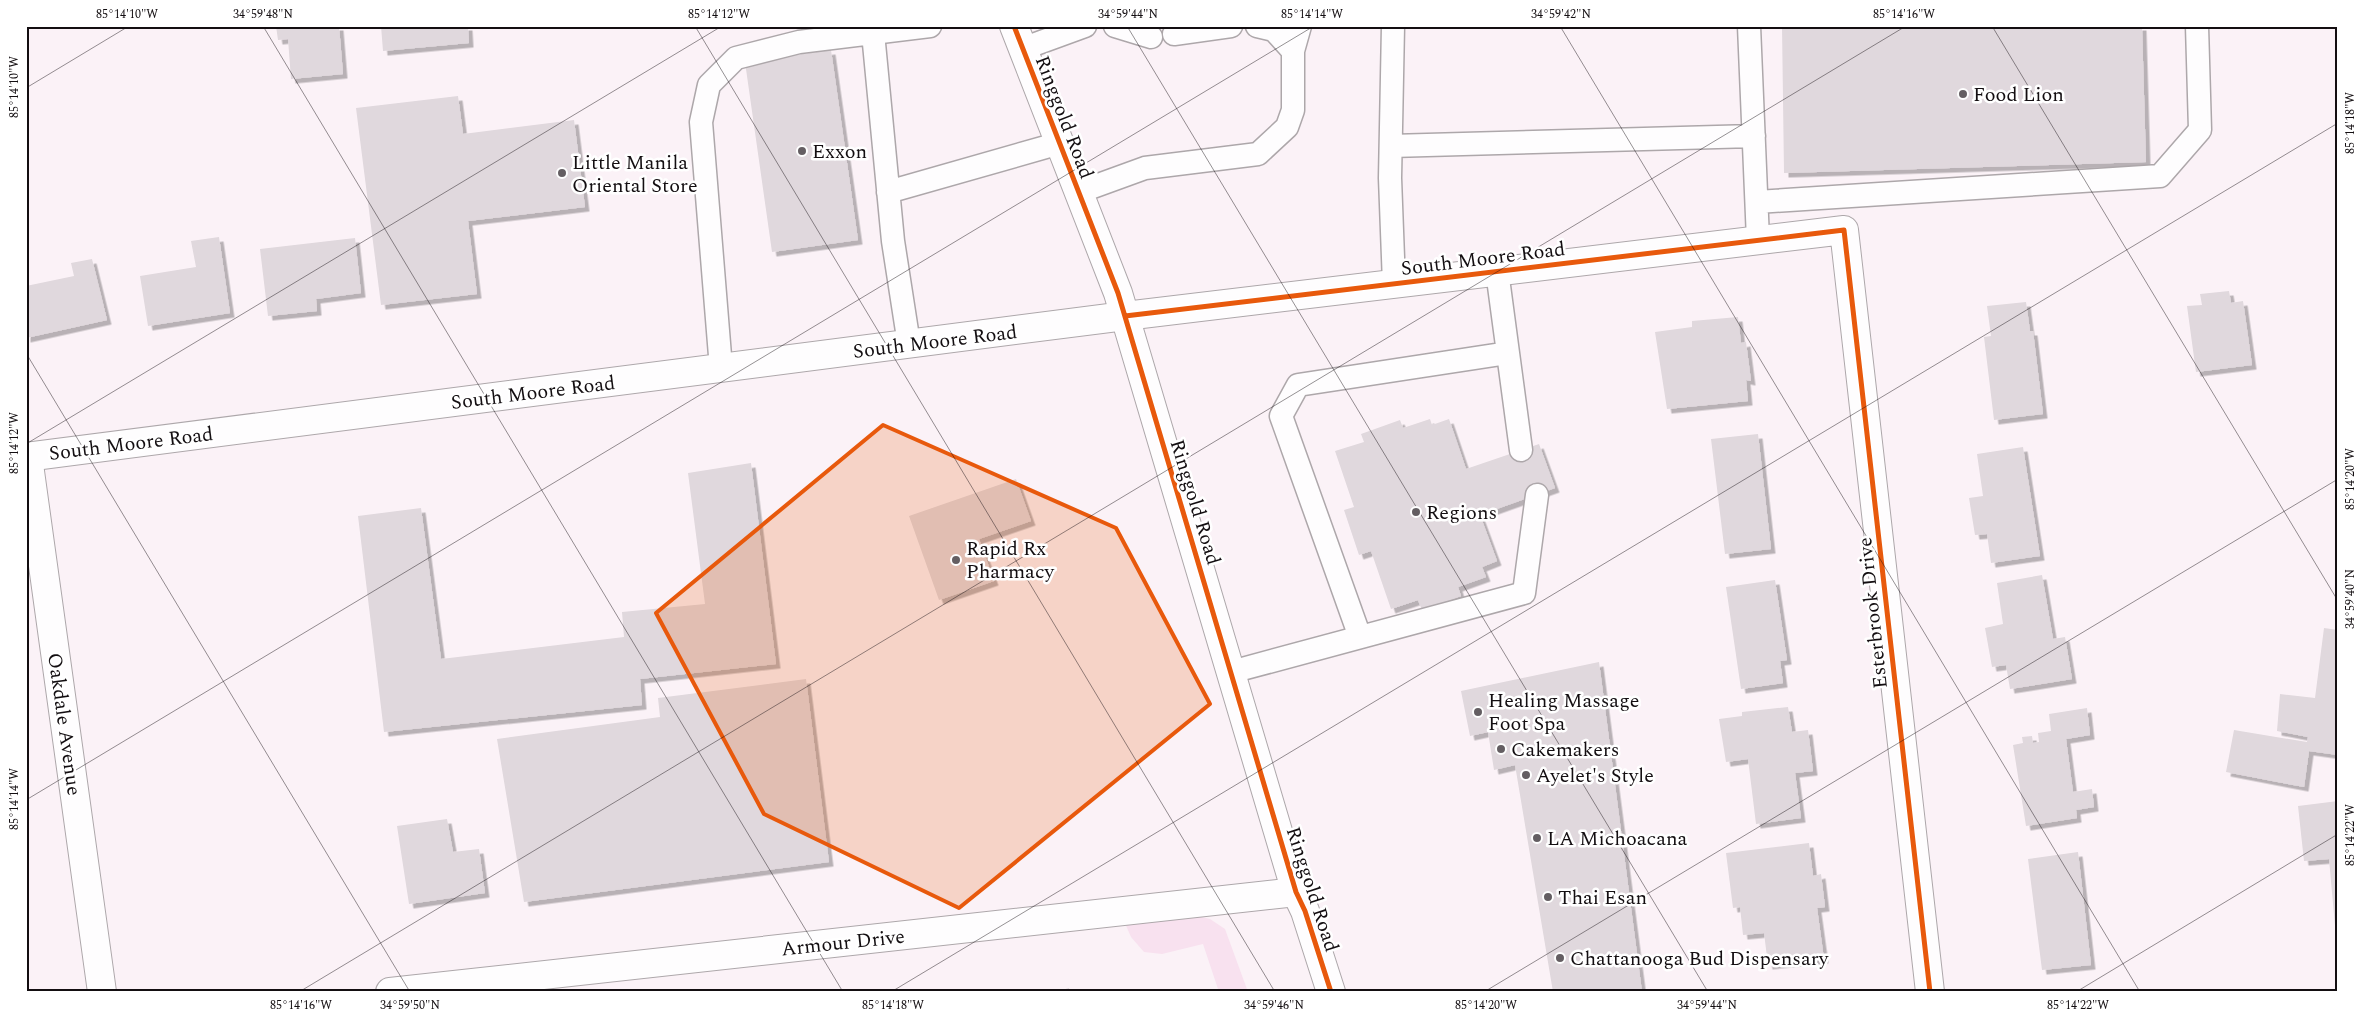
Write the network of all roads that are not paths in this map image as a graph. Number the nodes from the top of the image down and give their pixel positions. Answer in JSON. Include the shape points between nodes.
{"nodes":[{"id":1,"x":930,"y":26,"type":"edge"},
{"id":2,"x":1085,"y":26,"type":"edge"},
{"id":3,"x":1115,"y":26,"type":"edge"},
{"id":4,"x":1230,"y":26,"type":"edge"},
{"id":5,"x":1257,"y":26,"type":"edge"},
{"id":6,"x":1300,"y":26,"type":"edge"},
{"id":7,"x":1394,"y":26,"type":"edge"},
{"id":8,"x":1749,"y":26,"type":"edge"},
{"id":9,"x":2197,"y":26,"type":"edge"},
{"id":10,"x":873,"y":33,"type":"junction"},
{"id":11,"x":1174,"y":34,"type":"dead end"},
{"id":12,"x":1151,"y":37,"type":"dead end"},
{"id":13,"x":1018,"y":38,"type":"edge"},
{"id":14,"x":1293,"y":51,"type":"junction"},
{"id":15,"x":1754,"y":136,"type":"junction"},
{"id":16,"x":1060,"y":144,"type":"junction"},
{"id":17,"x":1391,"y":146,"type":"junction"},
{"id":18,"x":888,"y":192,"type":"junction"},
{"id":19,"x":1079,"y":192,"type":"junction"},
{"id":20,"x":1757,"y":202,"type":"junction"},
{"id":21,"x":1844,"y":230,"type":"joint"},
{"id":22,"x":1758,"y":240,"type":"junction"},
{"id":23,"x":1497,"y":272,"type":"junction"},
{"id":24,"x":1394,"y":284,"type":"junction"},
{"id":25,"x":1125,"y":316,"type":"junction"},
{"id":26,"x":909,"y":344,"type":"junction"},
{"id":27,"x":1508,"y":353,"type":"junction"},
{"id":28,"x":721,"y":368,"type":"junction"},
{"id":29,"x":1521,"y":450,"type":"dead end"},
{"id":30,"x":27,"y":457,"type":"edge"},
{"id":31,"x":1537,"y":495,"type":"dead end"},
{"id":32,"x":1360,"y":637,"type":"junction"},
{"id":33,"x":1231,"y":672,"type":"junction"},
{"id":34,"x":1296,"y":892,"type":"junction"},
{"id":35,"x":102,"y":992,"type":"edge"},
{"id":36,"x":390,"y":992,"type":"edge"},
{"id":37,"x":1331,"y":992,"type":"edge"},
{"id":38,"x":1930,"y":992,"type":"edge"}],
"edges":[{"from":1,"to":10,"type":"lane"},
{"from":2,"to":13,"type":"lane"},
{"from":3,"to":12,"type":"lane"},
{"from":4,"to":11,"type":"lane"},
{"from":5,"to":14,"type":"lane","via":[[1274,30]]},
{"from":6,"to":14,"type":"lane"},
{"from":7,"to":17,"type":"lane"},
{"from":8,"to":15,"type":"lane"},
{"from":9,"to":20,"type":"lane","via":[[2200,130],[2160,176]]},
{"from":10,"to":18,"type":"lane"},
{"from":10,"to":28,"type":"lane","via":[[799,42],[736,58],[709,85],[701,122]]},
{"from":13,"to":16,"type":"street","name":"Ringgold Road"},
{"from":14,"to":19,"type":"lane","via":[[1294,110],[1286,127],[1258,154],[1145,168]]},
{"from":15,"to":17,"type":"lane"},
{"from":15,"to":20,"type":"lane"},
{"from":16,"to":18,"type":"lane"},
{"from":16,"to":19,"type":"street","name":"Ringgold Road"},
{"from":17,"to":24,"type":"lane"},
{"from":18,"to":26,"type":"lane","via":[[892,241]]},
{"from":19,"to":25,"type":"street","name":"Ringgold Road"},
{"from":20,"to":22,"type":"lane"},
{"from":21,"to":22,"type":"street","name":"South Moore Road"},
{"from":21,"to":38,"type":"street","name":"Esterbrook Drive"},
{"from":22,"to":23,"type":"street","name":"South Moore Road"},
{"from":23,"to":24,"type":"street","name":"South Moore Road"},
{"from":23,"to":27,"type":"lane"},
{"from":24,"to":25,"type":"street","name":"South Moore Road"},
{"from":25,"to":26,"type":"street","name":"South Moore Road"},
{"from":25,"to":33,"type":"street","name":"Ringgold Road"},
{"from":26,"to":28,"type":"street","name":"South Moore Road"},
{"from":27,"to":29,"type":"lane"},
{"from":27,"to":32,"type":"lane","via":[[1298,385],[1280,416]]},
{"from":28,"to":30,"type":"street","name":"South Moore Road"},
{"from":30,"to":35,"type":"street","name":"Oakdale Avenue"},
{"from":31,"to":32,"type":"lane","via":[[1524,593]]},
{"from":32,"to":33,"type":"lane"},
{"from":33,"to":34,"type":"street","name":"Ringgold Road"},
{"from":34,"to":36,"type":"street","name":"Armour Drive"},
{"from":34,"to":37,"type":"street","name":"Ringgold Road"}]}
